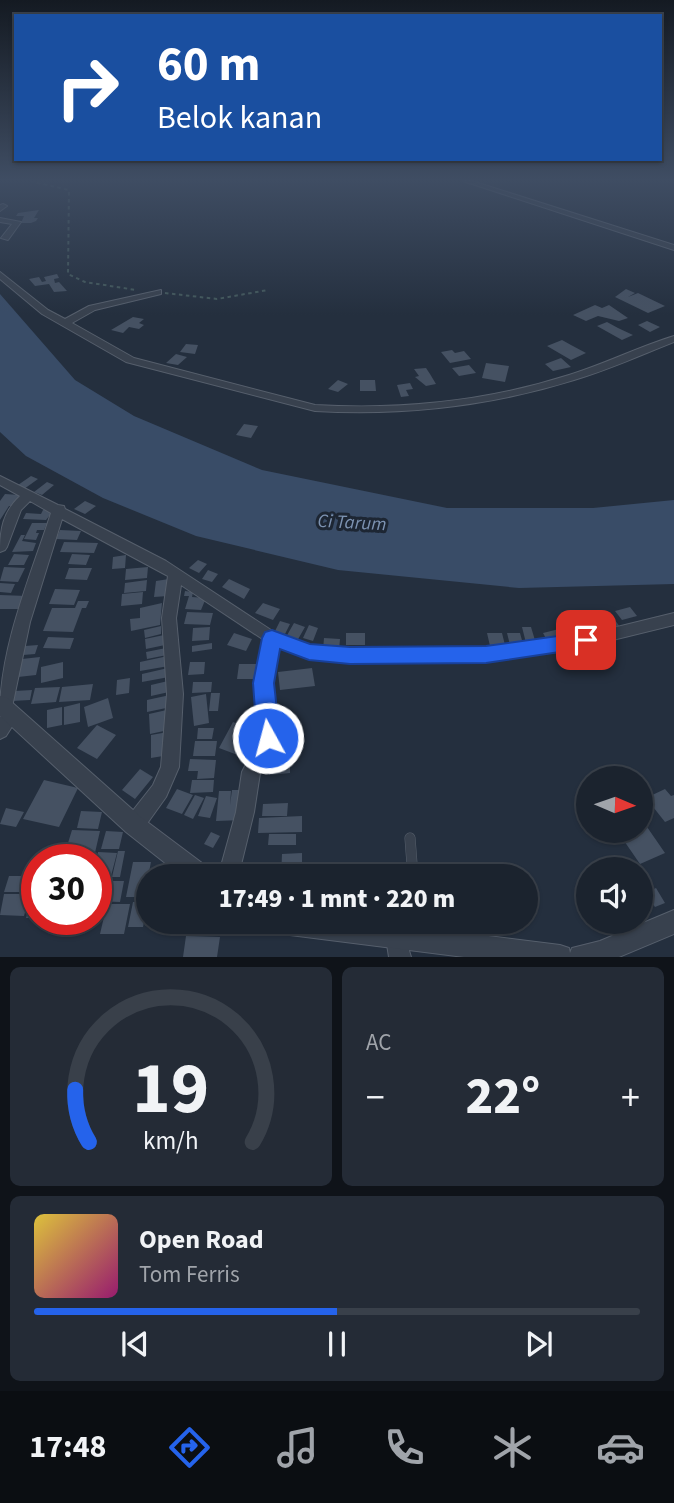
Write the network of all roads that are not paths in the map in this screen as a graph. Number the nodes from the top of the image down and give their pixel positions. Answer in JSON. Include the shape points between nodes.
{"nodes":[{"id":1,"x":14,"y":226,"type":"edge"},
{"id":2,"x":605,"y":226,"type":"edge"},
{"id":3,"x":5,"y":238,"type":"dead end"},
{"id":4,"x":672,"y":248,"type":"edge"},
{"id":5,"x":0,"y":275,"type":"edge"},
{"id":6,"x":158,"y":292,"type":"road end"},
{"id":7,"x":65,"y":323,"type":"junction"},
{"id":8,"x":674,"y":339,"type":"edge"},
{"id":9,"x":0,"y":480,"type":"edge"},
{"id":10,"x":29,"y":495,"type":"junction"},
{"id":11,"x":59,"y":509,"type":"junction"},
{"id":12,"x":0,"y":547,"type":"edge"},
{"id":13,"x":176,"y":574,"type":"junction"},
{"id":14,"x":674,"y":619,"type":"edge"},
{"id":15,"x":272,"y":638,"type":"junction"},
{"id":16,"x":5,"y":715,"type":"edge"},
{"id":17,"x":134,"y":825,"type":"junction"},
{"id":18,"x":410,"y":838,"type":"dead end"},
{"id":19,"x":185,"y":864,"type":"edge"},
{"id":20,"x":231,"y":864,"type":"edge"},
{"id":21,"x":412,"y":864,"type":"edge"},
{"id":22,"x":674,"y":922,"type":"edge"},
{"id":23,"x":370,"y":934,"type":"edge"},
{"id":24,"x":407,"y":939,"type":"edge"},
{"id":25,"x":547,"y":956,"type":"edge"},
{"id":26,"x":581,"y":957,"type":"edge"}],
"edges":[{"from":1,"to":3,"type":"street"},
{"from":2,"to":4,"type":"street"},
{"from":5,"to":7,"type":"street"},
{"from":6,"to":7,"type":"street","via":[[92,308]]},
{"from":7,"to":8,"type":"street","via":[[131,360],[315,408],[343,410],[416,407],[553,383]]},
{"from":9,"to":10,"type":"street"},
{"from":10,"to":11,"type":"street"},
{"from":10,"to":12,"type":"street","via":[[15,508]]},
{"from":11,"to":13,"type":"street"},
{"from":11,"to":16,"type":"street","via":[[23,622]]},
{"from":13,"to":15,"type":"street"},
{"from":13,"to":17,"type":"street","via":[[169,618],[175,694],[170,767],[160,791]]},
{"from":14,"to":15,"type":"street","via":[[572,644],[486,655],[322,655]]},
{"from":15,"to":20,"type":"street","via":[[263,683],[270,734],[251,772]]},
{"from":16,"to":17,"type":"street"},
{"from":17,"to":19,"type":"street"},
{"from":18,"to":21,"type":"lane"},
{"from":22,"to":26,"type":"street"},
{"from":23,"to":24,"type":"street"},
{"from":24,"to":25,"type":"street"}]}
